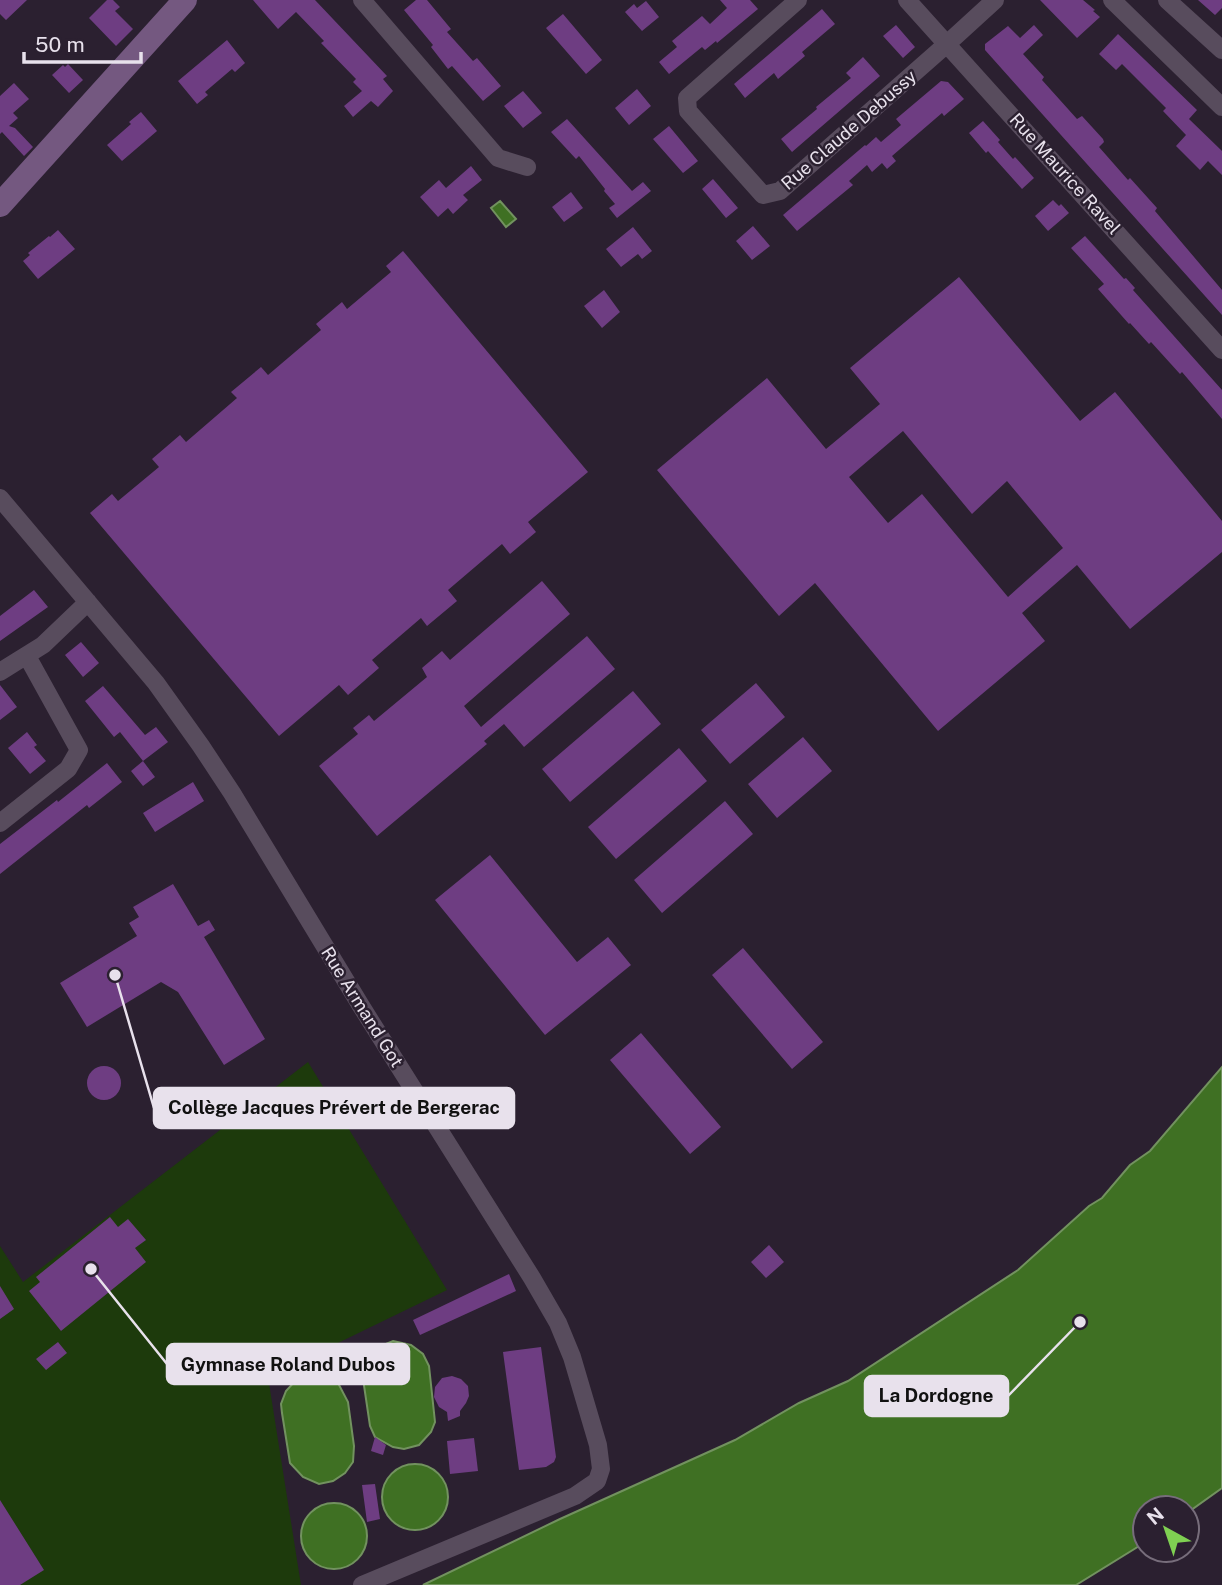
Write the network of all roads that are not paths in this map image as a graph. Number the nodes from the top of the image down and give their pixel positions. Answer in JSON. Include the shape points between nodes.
{"nodes":[{"id":1,"x":185,"y":0,"type":"edge"},
{"id":2,"x":362,"y":0,"type":"edge"},
{"id":3,"x":798,"y":0,"type":"edge"},
{"id":4,"x":907,"y":0,"type":"edge"},
{"id":5,"x":995,"y":0,"type":"edge"},
{"id":6,"x":1112,"y":0,"type":"edge"},
{"id":7,"x":1167,"y":0,"type":"edge"},
{"id":8,"x":948,"y":43,"type":"junction"},
{"id":9,"x":1222,"y":50,"type":"edge"},
{"id":10,"x":1222,"y":107,"type":"edge"},
{"id":11,"x":527,"y":167,"type":"dead end"},
{"id":12,"x":0,"y":205,"type":"edge"},
{"id":13,"x":1222,"y":350,"type":"edge"},
{"id":14,"x":0,"y":498,"type":"edge"},
{"id":15,"x":88,"y":601,"type":"junction"},
{"id":16,"x":27,"y":656,"type":"junction"},
{"id":17,"x":0,"y":671,"type":"edge"},
{"id":18,"x":0,"y":823,"type":"edge"},
{"id":19,"x":362,"y":1585,"type":"edge"}],
"edges":[{"from":1,"to":12,"type":"main road"},
{"from":2,"to":11,"type":"street","via":[[498,158]]},
{"from":3,"to":8,"type":"street","name":"Rue Claude Debussy","via":[[687,98],[688,111],[763,195],[780,191]]},
{"from":4,"to":8,"type":"street","name":"Rue Maurice Ravel"},
{"from":5,"to":8,"type":"street"},
{"from":6,"to":10,"type":"street"},
{"from":7,"to":9,"type":"street"},
{"from":8,"to":13,"type":"street","name":"Rue Maurice Ravel"},
{"from":14,"to":15,"type":"street","name":"Rue Armand Got"},
{"from":15,"to":16,"type":"street"},
{"from":15,"to":19,"type":"street","name":"Rue Armand Got","via":[[156,683],[219,774],[532,1278],[572,1356],[598,1445],[601,1469],[597,1481],[575,1496]]},
{"from":16,"to":17,"type":"street"},
{"from":16,"to":18,"type":"street","via":[[79,750],[68,769]]}]}
